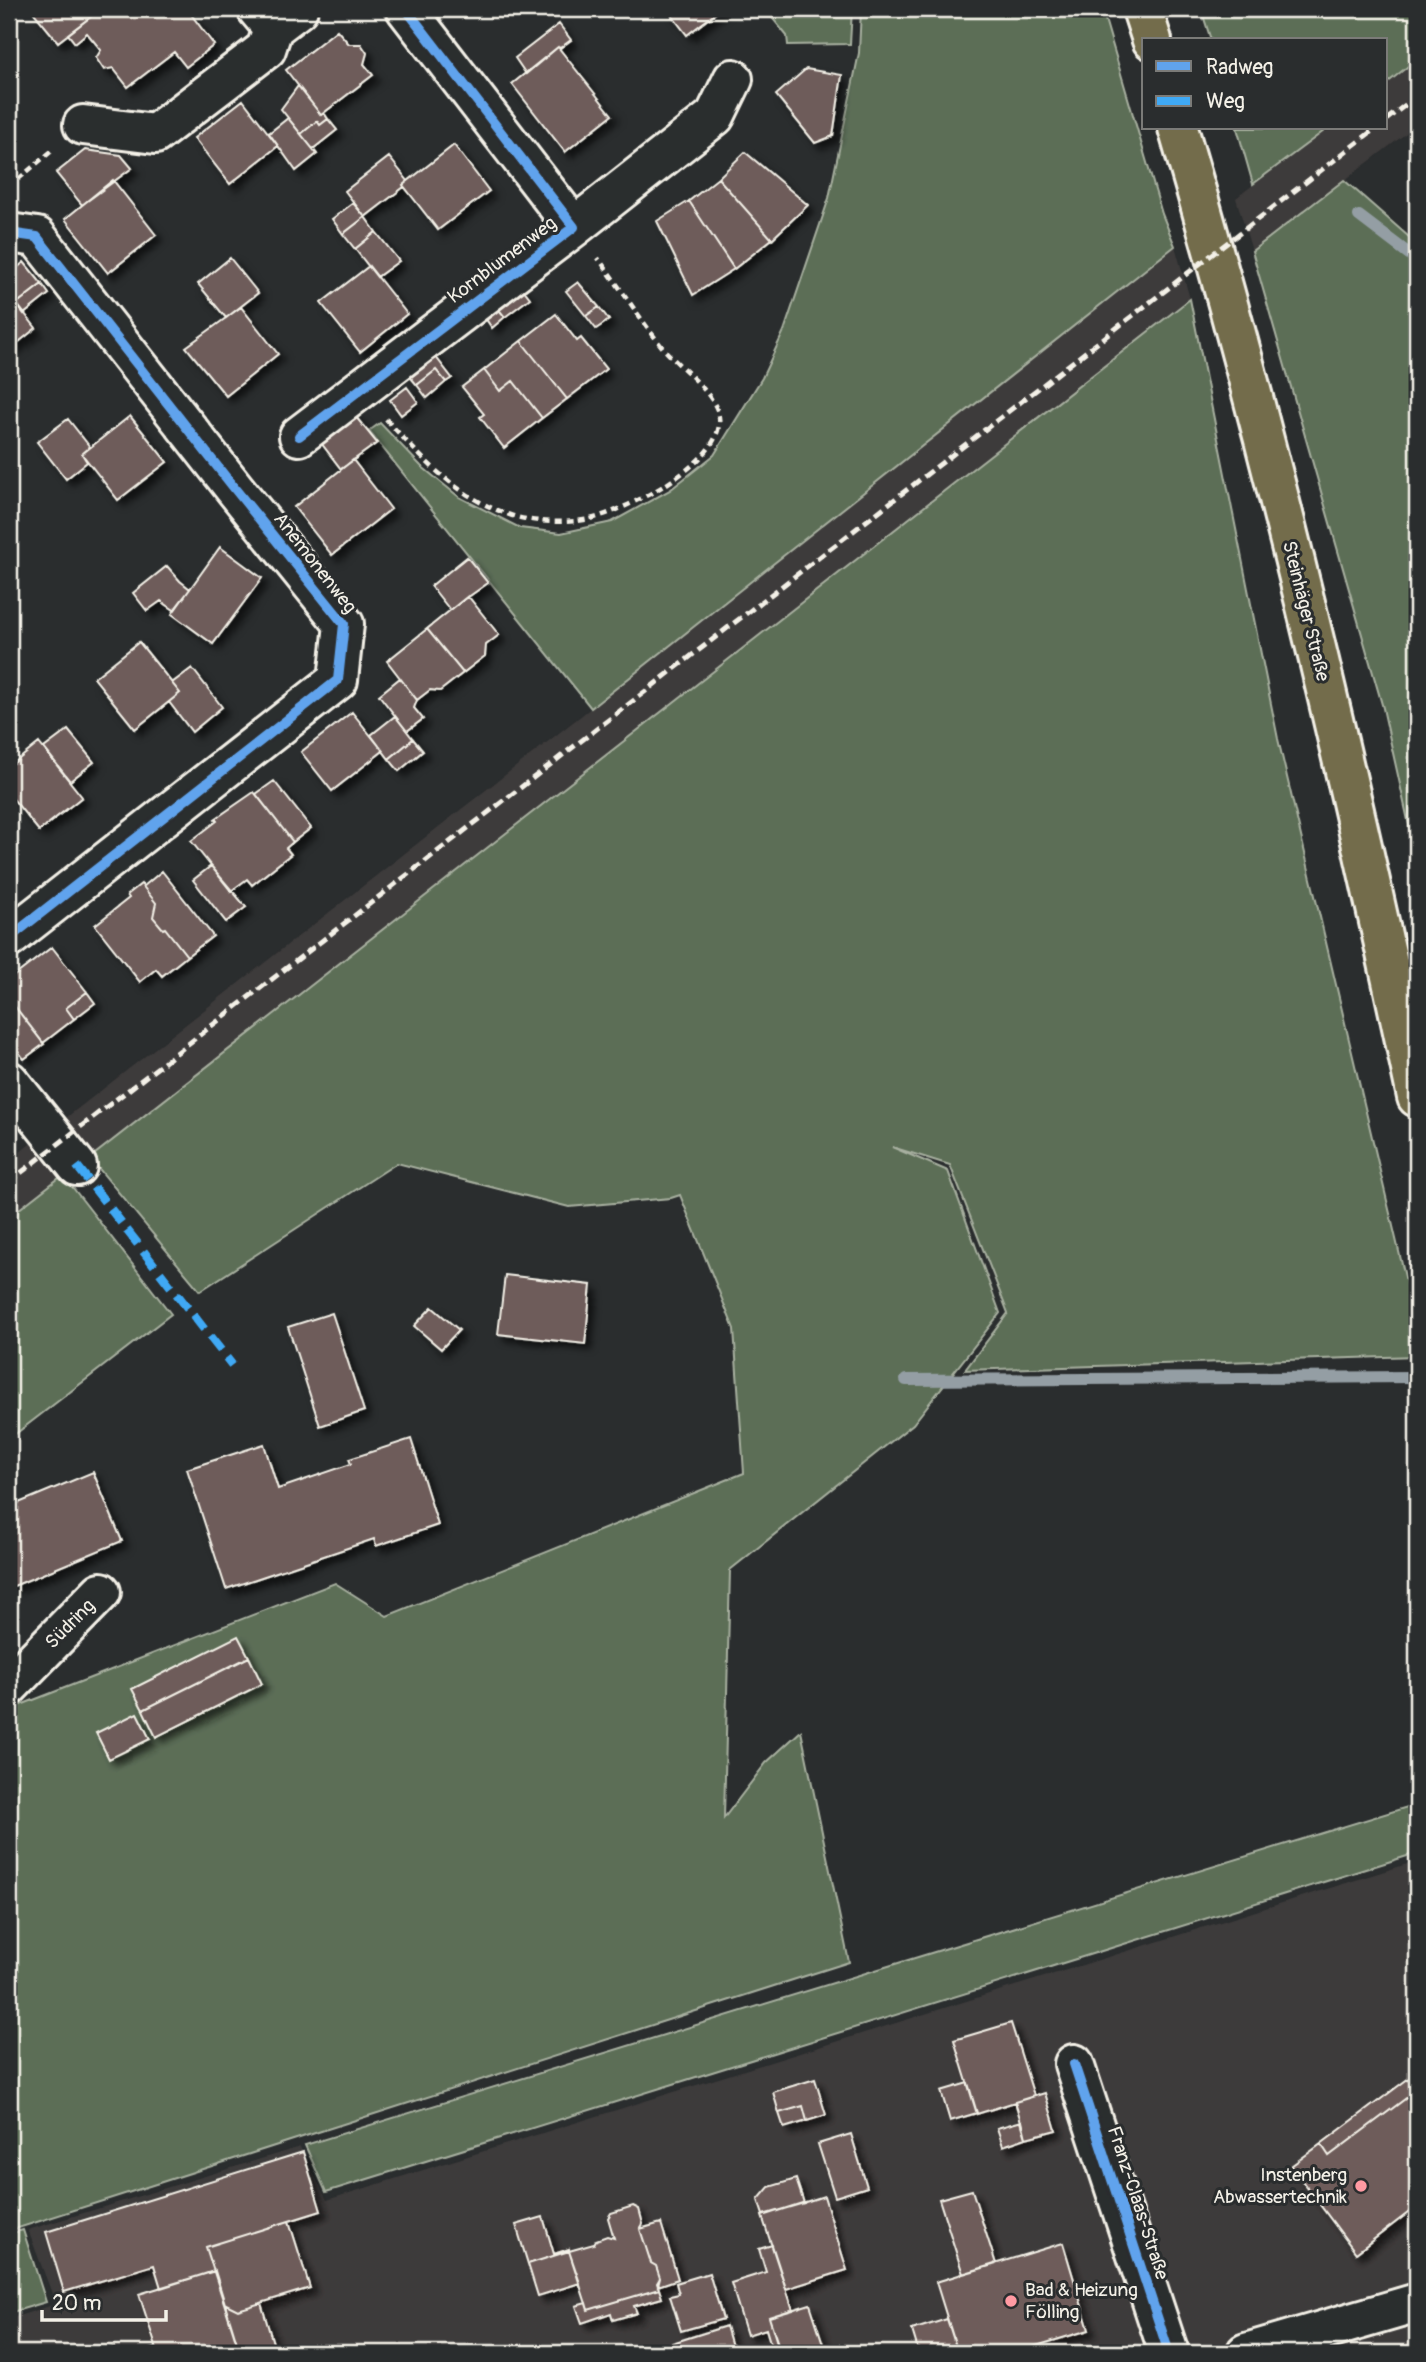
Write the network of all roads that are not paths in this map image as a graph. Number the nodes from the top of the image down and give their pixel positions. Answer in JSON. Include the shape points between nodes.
{"nodes":[{"id":1,"x":406,"y":9,"type":"edge"},
{"id":2,"x":1142,"y":9,"type":"edge"},
{"id":3,"x":276,"y":15,"type":"edge"},
{"id":4,"x":1151,"y":38,"type":"edge"},
{"id":5,"x":733,"y":79,"type":"dead end"},
{"id":6,"x":83,"y":125,"type":"road end"},
{"id":7,"x":1179,"y":130,"type":"edge"},
{"id":8,"x":574,"y":227,"type":"junction"},
{"id":9,"x":9,"y":233,"type":"edge"},
{"id":10,"x":299,"y":436,"type":"dead end"},
{"id":11,"x":9,"y":938,"type":"edge"},
{"id":12,"x":9,"y":1081,"type":"edge"},
{"id":13,"x":1417,"y":1097,"type":"edge"},
{"id":14,"x":77,"y":1166,"type":"dead end"},
{"id":15,"x":101,"y":1592,"type":"dead end"},
{"id":16,"x":9,"y":1686,"type":"edge"},
{"id":17,"x":1074,"y":2064,"type":"dead end"},
{"id":18,"x":1417,"y":2302,"type":"edge"},
{"id":19,"x":1169,"y":2353,"type":"edge"},
{"id":20,"x":1246,"y":2353,"type":"edge"}],
"edges":[{"from":1,"to":8,"type":"street","name":"Kornblumenweg"},
{"from":2,"to":4,"type":"main road"},
{"from":3,"to":6,"type":"street","via":[[267,49],[155,134]]},
{"from":5,"to":8,"type":"street","via":[[715,116]]},
{"from":7,"to":13,"type":"main road","name":"Steinhäger Straße","via":[[1297,571]]},
{"from":8,"to":10,"type":"street","name":"Kornblumenweg"},
{"from":9,"to":11,"type":"street","name":"Anemonenweg","via":[[37,237],[344,624],[338,680]]},
{"from":12,"to":14,"type":"street"},
{"from":15,"to":16,"type":"street","name":"Südring"},
{"from":17,"to":19,"type":"street","name":"Franz-Claas-Straße"},
{"from":18,"to":20,"type":"street"}]}
